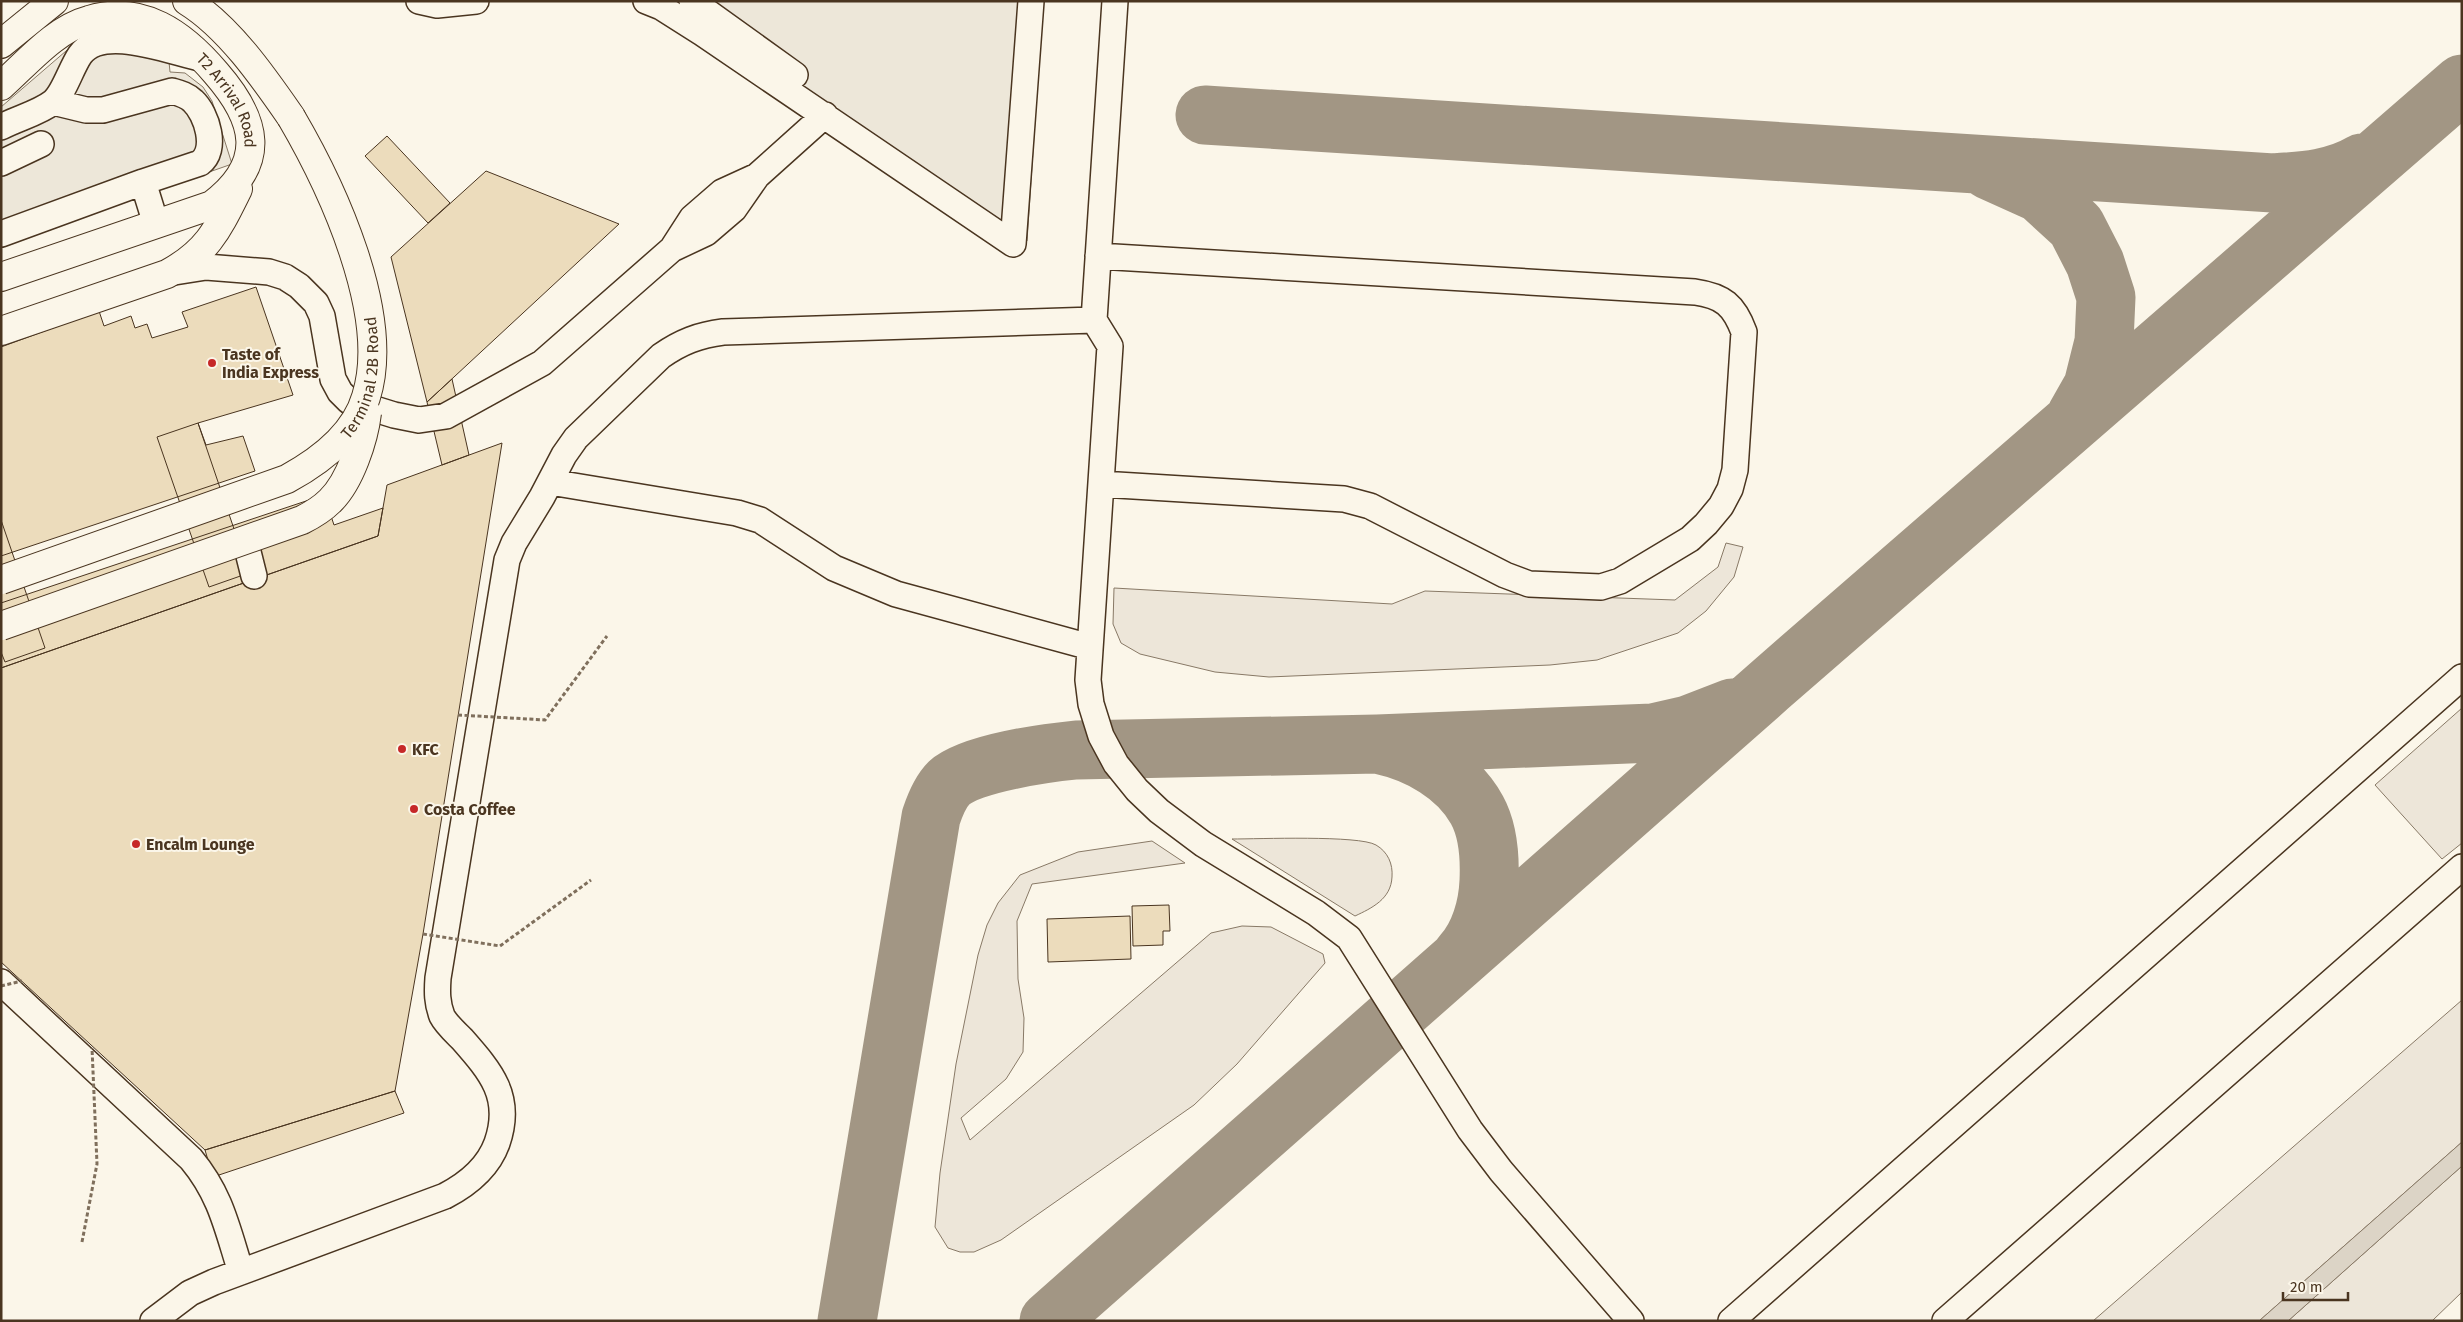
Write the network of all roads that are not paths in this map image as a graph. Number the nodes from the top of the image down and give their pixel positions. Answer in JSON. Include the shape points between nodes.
{"nodes":[{"id":1,"x":54,"y":1,"type":"edge"},
{"id":2,"x":187,"y":1,"type":"edge"},
{"id":3,"x":419,"y":1,"type":"edge"},
{"id":4,"x":476,"y":1,"type":"edge"},
{"id":5,"x":646,"y":1,"type":"edge"},
{"id":6,"x":692,"y":1,"type":"edge"},
{"id":7,"x":1031,"y":1,"type":"edge"},
{"id":8,"x":1115,"y":1,"type":"edge"},
{"id":9,"x":1,"y":44,"type":"edge"},
{"id":10,"x":204,"y":59,"type":"junction"},
{"id":11,"x":794,"y":75,"type":"dead end"},
{"id":12,"x":1,"y":86,"type":"edge"},
{"id":13,"x":52,"y":102,"type":"junction"},
{"id":14,"x":825,"y":115,"type":"junction"},
{"id":15,"x":1,"y":127,"type":"edge"},
{"id":16,"x":40,"y":144,"type":"dead end"},
{"id":17,"x":248,"y":159,"type":"junction"},
{"id":18,"x":1,"y":163,"type":"edge"},
{"id":19,"x":143,"y":182,"type":"junction"},
{"id":20,"x":156,"y":224,"type":"junction"},
{"id":21,"x":1,"y":234,"type":"edge"},
{"id":22,"x":1098,"y":256,"type":"junction"},
{"id":23,"x":167,"y":274,"type":"junction"},
{"id":24,"x":1,"y":277,"type":"edge"},
{"id":25,"x":1094,"y":320,"type":"junction"},
{"id":26,"x":1,"y":331,"type":"edge"},
{"id":27,"x":371,"y":379,"type":"junction"},
{"id":28,"x":550,"y":482,"type":"junction"},
{"id":29,"x":1101,"y":484,"type":"junction"},
{"id":30,"x":245,"y":540,"type":"junction"},
{"id":31,"x":254,"y":576,"type":"dead end"},
{"id":32,"x":1,"y":580,"type":"edge"},
{"id":33,"x":1,"y":626,"type":"edge"},
{"id":34,"x":1090,"y":647,"type":"junction"},
{"id":35,"x":2462,"y":677,"type":"edge"},
{"id":36,"x":2462,"y":867,"type":"edge"},
{"id":37,"x":12,"y":982,"type":"edge"},
{"id":38,"x":241,"y":1272,"type":"junction"},
{"id":39,"x":153,"y":1321,"type":"edge"},
{"id":40,"x":1631,"y":1321,"type":"edge"},
{"id":41,"x":1731,"y":1321,"type":"edge"},
{"id":42,"x":1945,"y":1321,"type":"edge"}],
"edges":[{"from":1,"to":9,"type":"main road"},
{"from":2,"to":27,"type":"main road","name":"Terminal 2B Road","bridge":true,"via":[[237,46],[266,80],[311,151],[345,225],[362,283],[369,321]]},
{"from":3,"to":4,"type":"lane","via":[[437,4]]},
{"from":5,"to":14,"type":"lane","via":[[676,16]]},
{"from":6,"to":11,"type":"lane"},
{"from":7,"to":14,"type":"lane","via":[[1013,244]]},
{"from":8,"to":22,"type":"lane"},
{"from":10,"to":12,"type":"main road","name":"T2 Arrival Road","via":[[186,41],[156,23],[140,18],[105,16],[71,27]]},
{"from":10,"to":13,"type":"lane","via":[[126,41],[98,42],[81,53]]},
{"from":10,"to":17,"type":"main road","name":"T2 Arrival Road","via":[[225,83],[248,120],[251,139]]},
{"from":13,"to":15,"type":"lane"},
{"from":13,"to":19,"type":"lane","via":[[86,110],[103,110],[172,91],[193,101],[204,120],[211,146],[206,159]]},
{"from":14,"to":23,"type":"lane","via":[[757,176],[734,209],[706,233],[672,249],[542,363],[446,416],[419,420],[349,401],[333,379],[322,316],[310,295],[300,286],[269,272],[206,267]]},
{"from":16,"to":18,"type":"lane"},
{"from":17,"to":20,"type":"main road","name":"T2 Arrival Road","via":[[228,193],[212,205]]},
{"from":17,"to":23,"type":"main road","via":[[238,188],[207,243],[196,256]]},
{"from":19,"to":20,"type":"lane"},
{"from":19,"to":21,"type":"lane"},
{"from":20,"to":24,"type":"main road","name":"T2 Arrival Road"},
{"from":22,"to":25,"type":"lane"},
{"from":22,"to":29,"type":"lane","via":[[1695,292],[1710,294],[1728,304],[1738,316],[1744,332],[1735,470],[1721,506],[1690,539],[1620,581],[1601,587],[1529,584],[1370,506],[1344,499]]},
{"from":23,"to":26,"type":"main road"},
{"from":25,"to":28,"type":"lane","via":[[706,334],[661,356],[576,438]]},
{"from":25,"to":29,"type":"lane","via":[[1110,346]]},
{"from":27,"to":30,"type":"main road","bridge":true,"via":[[366,424],[349,472],[336,494],[318,511],[302,520]]},
{"from":27,"to":32,"type":"main road","name":"Terminal 2B Road","bridge":true,"via":[[366,399],[350,427],[331,449],[286,479]]},
{"from":28,"to":34,"type":"lane","via":[[737,513],[760,520],[834,568],[887,591]]},
{"from":28,"to":38,"type":"lane","via":[[507,560],[438,978],[437,1000],[443,1017],[497,1084],[503,1118],[494,1151],[471,1180],[445,1196]]},
{"from":29,"to":34,"type":"lane"},
{"from":30,"to":31,"type":"lane"},
{"from":30,"to":33,"type":"main road","bridge":true},
{"from":34,"to":40,"type":"lane","via":[[1088,680],[1091,704],[1101,736],[1116,764],[1159,811],[1203,844],[1316,913],[1350,938],[1470,1130]]},
{"from":35,"to":41,"type":"lane"},
{"from":36,"to":42,"type":"lane"},
{"from":37,"to":38,"type":"lane","via":[[191,1158],[207,1178],[219,1201]]},
{"from":38,"to":39,"type":"lane","via":[[190,1293]]}]}
